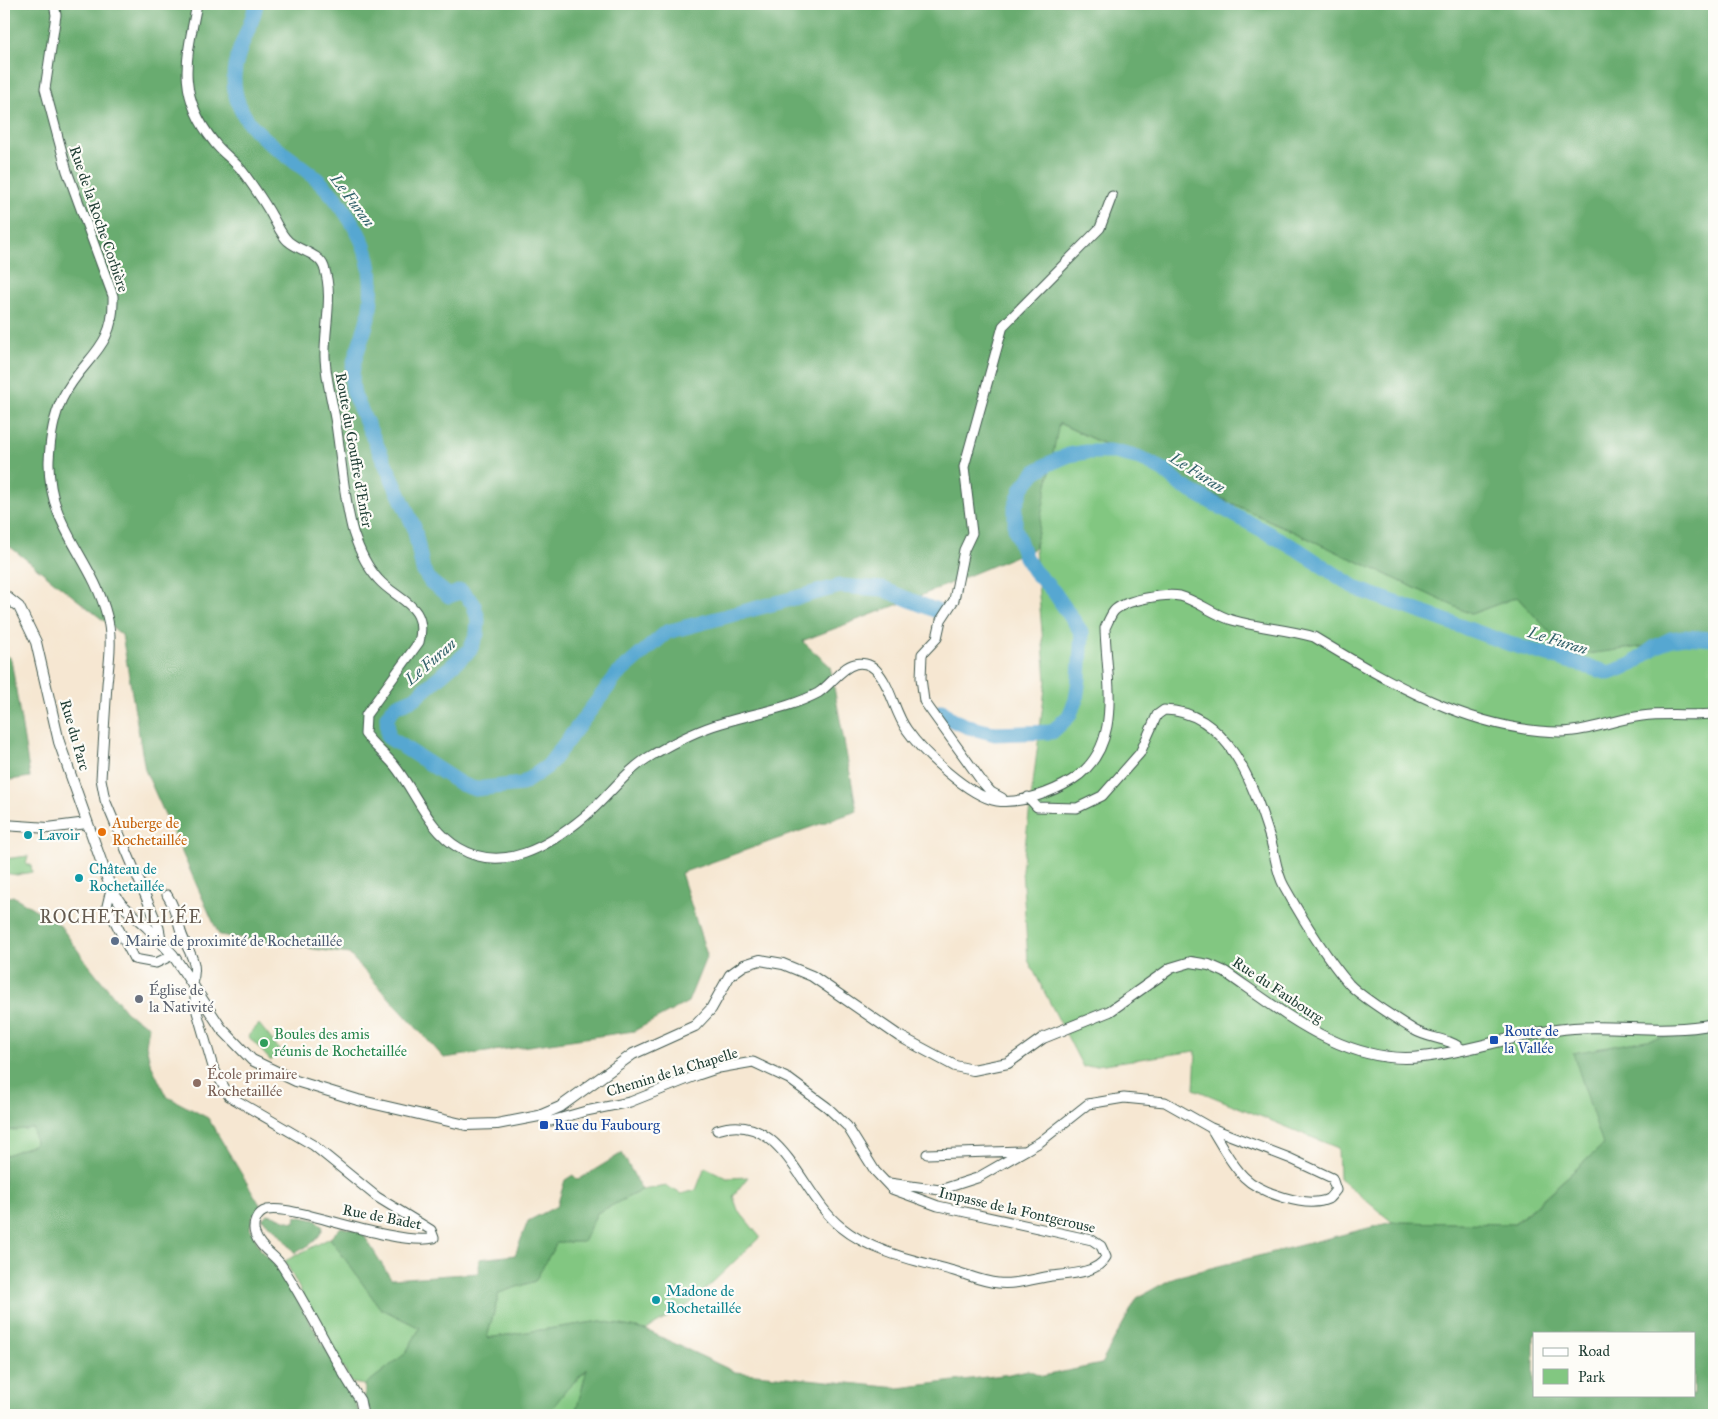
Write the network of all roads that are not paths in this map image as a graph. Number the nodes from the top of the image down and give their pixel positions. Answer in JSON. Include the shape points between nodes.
{"nodes":[{"id":1,"x":54,"y":4,"type":"edge"},
{"id":2,"x":197,"y":4,"type":"edge"},
{"id":3,"x":1112,"y":196,"type":"dead end"},
{"id":4,"x":4,"y":595,"type":"edge"},
{"id":5,"x":1714,"y":714,"type":"edge"},
{"id":6,"x":1028,"y":797,"type":"junction"},
{"id":7,"x":1008,"y":801,"type":"junction"},
{"id":8,"x":87,"y":823,"type":"junction"},
{"id":9,"x":4,"y":825,"type":"edge"},
{"id":10,"x":111,"y":889,"type":"junction"},
{"id":11,"x":167,"y":895,"type":"dead end"},
{"id":12,"x":162,"y":944,"type":"junction"},
{"id":13,"x":173,"y":955,"type":"junction"},
{"id":14,"x":192,"y":983,"type":"junction"},
{"id":15,"x":199,"y":995,"type":"junction"},
{"id":16,"x":1714,"y":1024,"type":"edge"},
{"id":17,"x":1463,"y":1050,"type":"junction"},
{"id":18,"x":539,"y":1116,"type":"junction"},
{"id":19,"x":1211,"y":1128,"type":"junction"},
{"id":20,"x":717,"y":1130,"type":"dead end"},
{"id":21,"x":1025,"y":1151,"type":"junction"},
{"id":22,"x":927,"y":1154,"type":"dead end"},
{"id":23,"x":884,"y":1182,"type":"junction"},
{"id":24,"x":363,"y":1415,"type":"edge"}],
"edges":[{"from":1,"to":12,"type":"street","name":"Rue de la Roche Corbière","via":[[56,15],[45,89],[67,171],[113,296],[114,317],[107,338],[63,397],[55,417],[50,448],[52,497],[60,522],[92,579],[107,617],[110,642],[101,779],[105,800],[159,928]]},
{"from":2,"to":7,"type":"street","name":"Route du Gouffre d'Enfer","via":[[187,52],[186,80],[200,124],[241,169],[288,241],[319,259],[324,266],[329,287],[325,333],[326,380],[354,532],[361,552],[377,578],[413,608],[420,619],[422,631],[419,642],[366,715],[365,734],[393,764],[436,829],[460,849],[474,854],[506,858],[522,856],[584,817],[624,776],[654,754],[704,729],[819,692],[854,664],[874,668],[886,685],[906,729],[933,760],[963,784],[989,799]]},
{"from":3,"to":7,"type":"street","via":[[1100,228],[1003,326],[964,468],[972,533],[964,550],[954,600],[943,616],[937,638],[922,654],[924,701],[932,715],[990,792]]},
{"from":4,"to":8,"type":"main road","name":"Rue du Parc","via":[[18,606],[36,642],[59,742]]},
{"from":5,"to":6,"type":"street","name":"Route du Gouffre d'Enfer","via":[[1644,716],[1561,732],[1514,726],[1439,705],[1411,693],[1314,637],[1230,620],[1179,596],[1167,596],[1128,603],[1115,610],[1105,628],[1110,710],[1105,736],[1093,762],[1076,778],[1053,792]]},
{"from":6,"to":7,"type":"street","name":"Route du Gouffre d'Enfer"},
{"from":6,"to":17,"type":"street","via":[[1037,806],[1077,808],[1102,796],[1140,753],[1157,715],[1164,710],[1189,714],[1208,724],[1236,756],[1270,839],[1283,883],[1311,931],[1350,985],[1416,1031]]},
{"from":8,"to":9,"type":"main road","via":[[48,828]]},
{"from":8,"to":10,"type":"main road","name":"Rue du Parc"},
{"from":10,"to":12,"type":"main road","name":"Rue du Faubourg","via":[[121,904]]},
{"from":10,"to":13,"type":"street","via":[[107,906],[134,958],[156,963]]},
{"from":11,"to":14,"type":"street","via":[[194,957],[196,974]]},
{"from":12,"to":13,"type":"main road","name":"Rue du Faubourg"},
{"from":13,"to":14,"type":"main road","name":"Rue du Faubourg"},
{"from":14,"to":15,"type":"main road","name":"Rue du Faubourg"},
{"from":15,"to":18,"type":"main road","name":"Rue du Faubourg","via":[[221,1028],[252,1060],[296,1081],[358,1100],[466,1125],[497,1124]]},
{"from":15,"to":24,"type":"street","name":"Rue de Badet","via":[[195,998],[195,1005],[204,1039],[229,1096],[313,1146],[377,1197],[434,1234],[434,1238],[429,1239],[402,1237],[276,1210],[265,1211],[255,1222],[257,1240],[280,1264],[360,1400]]},
{"from":16,"to":17,"type":"main road","name":"Rue du Faubourg","via":[[1689,1029],[1599,1027],[1555,1030]]},
{"from":17,"to":18,"type":"main road","name":"Rue du Faubourg","via":[[1420,1058],[1398,1058],[1339,1044],[1315,1034],[1224,972],[1209,964],[1191,962],[1171,968],[1110,1011],[1043,1038],[1008,1063],[973,1070],[955,1066],[899,1036],[812,976],[783,964],[760,960],[744,965],[730,975],[711,1009],[695,1026],[633,1054],[560,1107]]},
{"from":18,"to":23,"type":"street","name":"Chemin de la Chapelle","via":[[551,1121],[630,1102],[719,1068],[753,1062],[789,1079],[828,1107],[847,1126]]},
{"from":19,"to":19,"type":"street","via":[[1332,1178],[1336,1190],[1328,1198],[1310,1202],[1264,1191],[1244,1178]]},
{"from":19,"to":21,"type":"street","via":[[1165,1102],[1124,1098],[1088,1104]]},
{"from":20,"to":23,"type":"street","name":"Impasse de la Fontgerouse","via":[[745,1125],[777,1144],[820,1208],[840,1227],[877,1249],[996,1283],[1080,1272],[1100,1264],[1106,1257],[1102,1246],[1092,1240],[938,1206],[913,1198]]},
{"from":21,"to":22,"type":"street"},
{"from":21,"to":23,"type":"street","via":[[977,1178],[940,1190]]}]}
